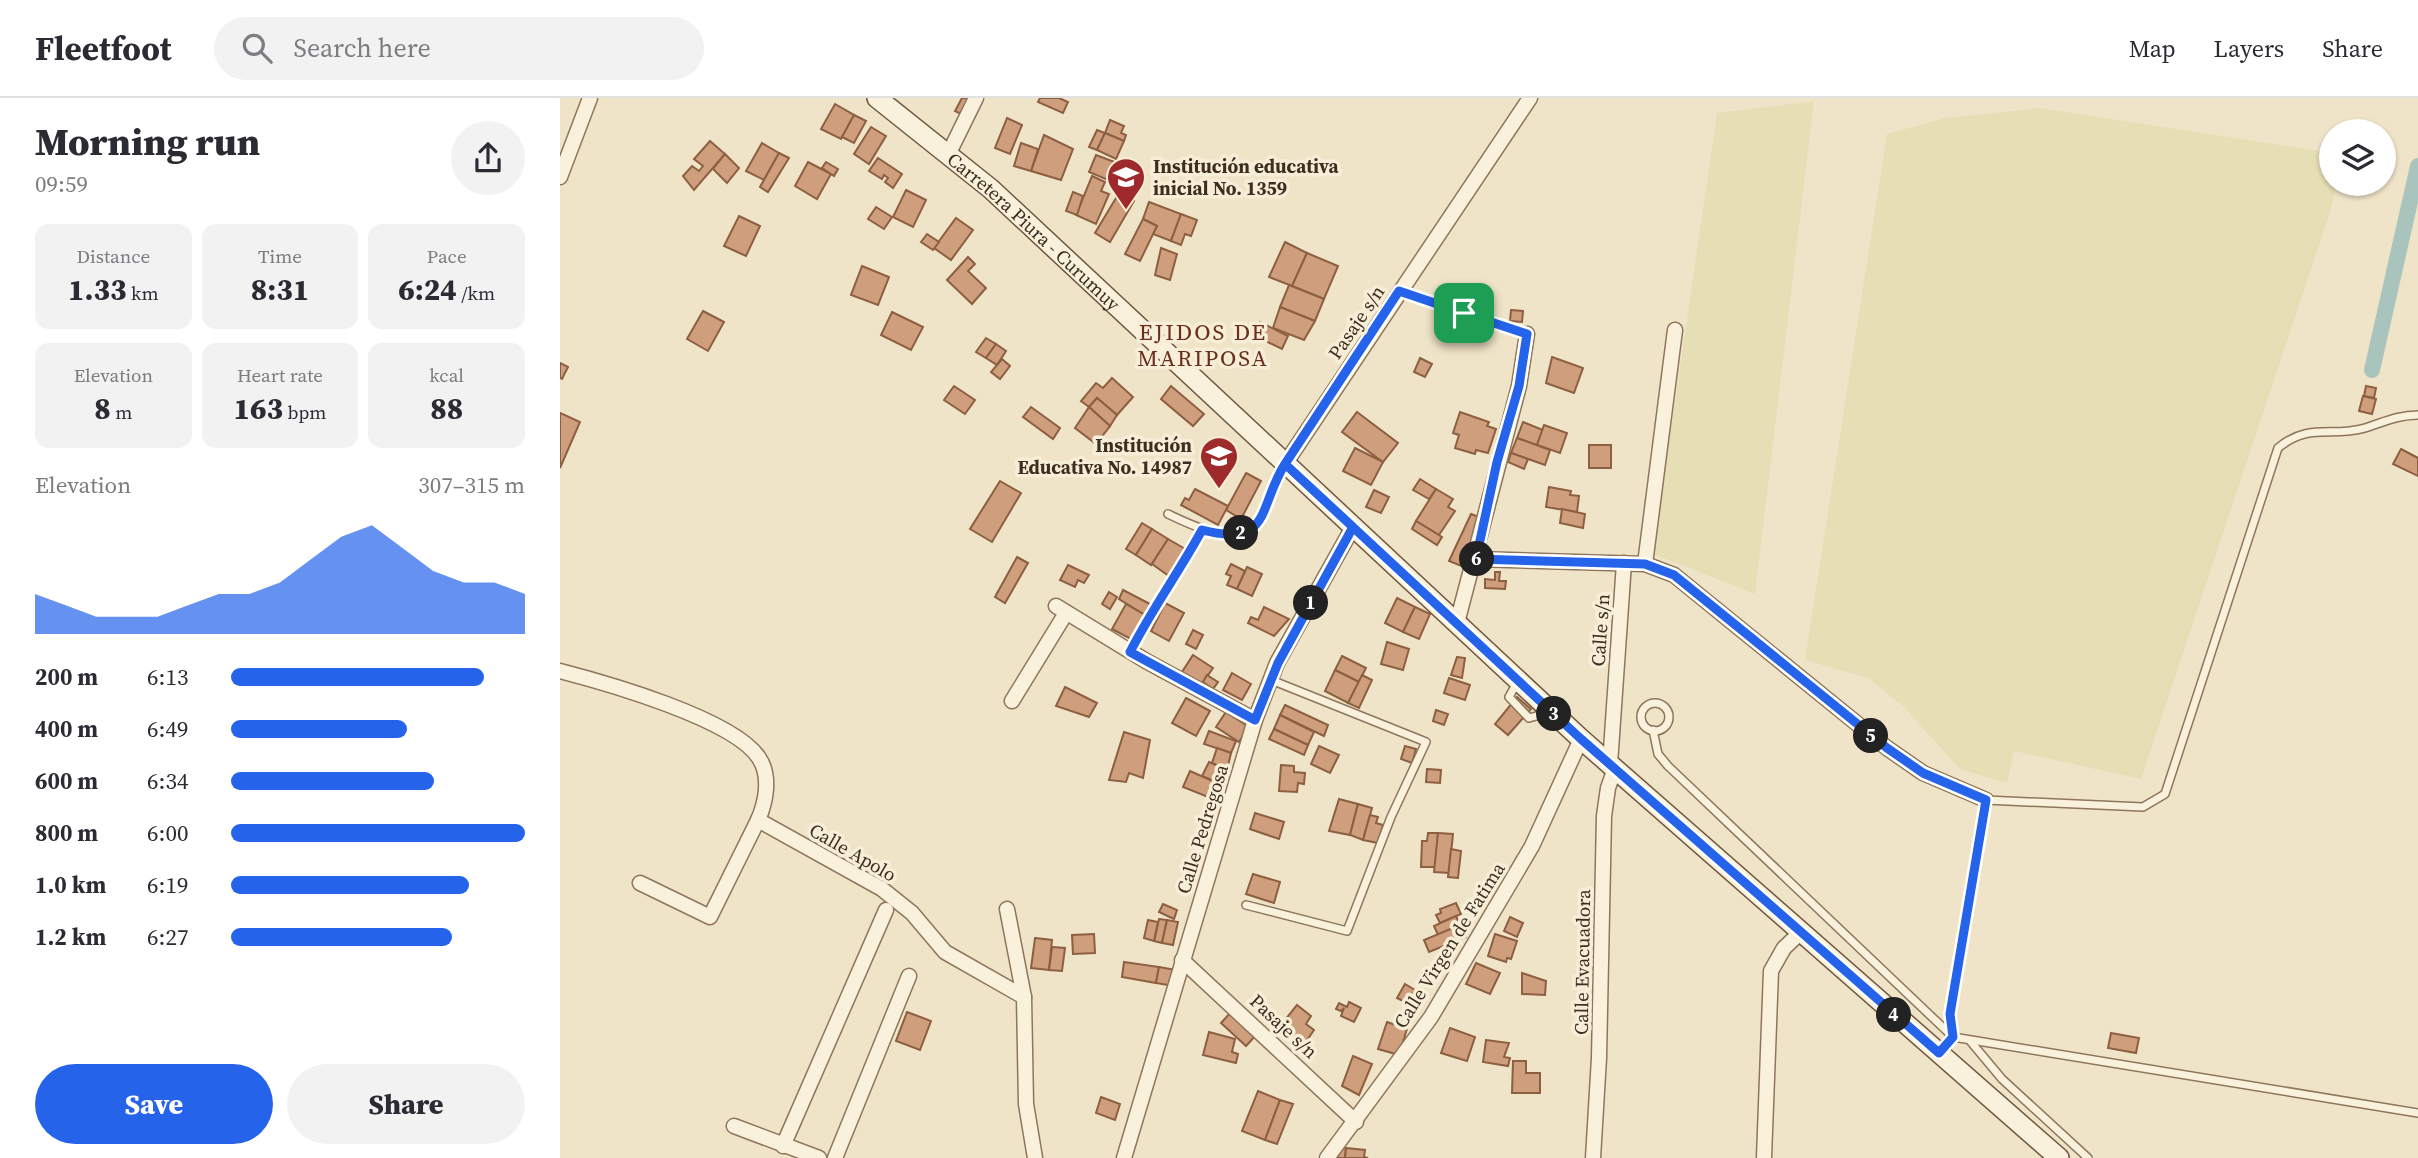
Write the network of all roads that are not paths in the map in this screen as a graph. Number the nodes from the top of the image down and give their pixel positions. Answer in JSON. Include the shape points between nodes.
{"nodes":[{"id":1,"x":590,"y":98,"type":"edge"},
{"id":2,"x":877,"y":98,"type":"edge"},
{"id":3,"x":976,"y":98,"type":"edge"},
{"id":4,"x":1530,"y":98,"type":"edge"},
{"id":5,"x":948,"y":155,"type":"junction"},
{"id":6,"x":560,"y":177,"type":"edge"},
{"id":7,"x":1399,"y":291,"type":"junction"},
{"id":8,"x":1675,"y":330,"type":"dead end"},
{"id":9,"x":1527,"y":334,"type":"joint"},
{"id":10,"x":2418,"y":415,"type":"edge"},
{"id":11,"x":1285,"y":464,"type":"junction"},
{"id":12,"x":1168,"y":514,"type":"dead end"},
{"id":13,"x":1353,"y":527,"type":"junction"},
{"id":14,"x":1202,"y":530,"type":"junction"},
{"id":15,"x":1476,"y":559,"type":"junction"},
{"id":16,"x":1624,"y":563,"type":"junction"},
{"id":17,"x":1645,"y":564,"type":"junction"},
{"id":18,"x":1457,"y":623,"type":"junction"},
{"id":19,"x":1130,"y":652,"type":"junction"},
{"id":20,"x":560,"y":671,"type":"edge"},
{"id":21,"x":1271,"y":680,"type":"junction"},
{"id":22,"x":1012,"y":701,"type":"dead end"},
{"id":23,"x":1255,"y":720,"type":"junction"},
{"id":24,"x":1653,"y":730,"type":"dead end"},
{"id":25,"x":1581,"y":739,"type":"junction"},
{"id":26,"x":1613,"y":766,"type":"junction"},
{"id":27,"x":1986,"y":800,"type":"junction"},
{"id":28,"x":758,"y":820,"type":"junction"},
{"id":29,"x":640,"y":883,"type":"dead end"},
{"id":30,"x":1246,"y":905,"type":"dead end"},
{"id":31,"x":1007,"y":909,"type":"dead end"},
{"id":32,"x":886,"y":910,"type":"dead end"},
{"id":33,"x":1800,"y":933,"type":"junction"},
{"id":34,"x":1182,"y":960,"type":"junction"},
{"id":35,"x":909,"y":976,"type":"dead end"},
{"id":36,"x":1024,"y":997,"type":"junction"},
{"id":37,"x":1953,"y":1037,"type":"junction"},
{"id":38,"x":1970,"y":1042,"type":"junction"},
{"id":39,"x":1939,"y":1053,"type":"junction"},
{"id":40,"x":2418,"y":1113,"type":"edge"},
{"id":41,"x":1356,"y":1122,"type":"junction"},
{"id":42,"x":733,"y":1126,"type":"dead end"},
{"id":43,"x":783,"y":1146,"type":"junction"},
{"id":44,"x":819,"y":1158,"type":"edge"},
{"id":45,"x":835,"y":1158,"type":"edge"},
{"id":46,"x":1035,"y":1158,"type":"edge"},
{"id":47,"x":1124,"y":1158,"type":"edge"},
{"id":48,"x":1327,"y":1158,"type":"edge"},
{"id":49,"x":1593,"y":1158,"type":"edge"},
{"id":50,"x":1764,"y":1158,"type":"edge"},
{"id":51,"x":2059,"y":1158,"type":"edge"},
{"id":52,"x":2088,"y":1158,"type":"edge"}],
"edges":[{"from":1,"to":6,"type":"street"},
{"from":2,"to":5,"type":"main road","name":"Carretera Piura - Curumuy"},
{"from":3,"to":5,"type":"street"},
{"from":4,"to":7,"type":"street","name":"Pasaje s/n"},
{"from":5,"to":11,"type":"main road","name":"Carretera Piura - Curumuy"},
{"from":7,"to":9,"type":"lane"},
{"from":7,"to":11,"type":"street","name":"Pasaje s/n"},
{"from":8,"to":17,"type":"street"},
{"from":9,"to":15,"type":"street","via":[[1519,386]]},
{"from":10,"to":27,"type":"lane","via":[[2385,419],[2364,428],[2293,436],[2278,448],[2165,794],[2143,807]]},
{"from":11,"to":13,"type":"main road","name":"Carretera Piura - Curumuy"},
{"from":11,"to":14,"type":"lane","name":"Pasaje s/n","via":[[1258,525],[1244,533]]},
{"from":12,"to":14,"type":"lane","name":"Pasaje s/n"},
{"from":13,"to":18,"type":"main road","name":"Carretera Piura - Curumuy"},
{"from":13,"to":21,"type":"street","name":"Calle Pedregosa"},
{"from":14,"to":19,"type":"lane"},
{"from":15,"to":16,"type":"street"},
{"from":15,"to":18,"type":"street"},
{"from":16,"to":17,"type":"street"},
{"from":16,"to":26,"type":"street","name":"Calle s/n"},
{"from":17,"to":27,"type":"street","via":[[1674,575],[1923,773]]},
{"from":18,"to":25,"type":"main road","name":"Carretera Piura - Curumuy"},
{"from":19,"to":22,"type":"street","via":[[1061,609]]},
{"from":19,"to":23,"type":"street"},
{"from":20,"to":28,"type":"street","via":[[657,698],[748,744],[761,761],[766,785]]},
{"from":21,"to":23,"type":"street","name":"Calle Pedregosa"},
{"from":21,"to":30,"type":"lane","via":[[1426,742],[1347,931]]},
{"from":23,"to":34,"type":"street","name":"Calle Pedregosa"},
{"from":24,"to":37,"type":"lane","via":[[1658,754],[1668,766]]},
{"from":25,"to":26,"type":"main road","name":"Carretera Piura - Curumuy"},
{"from":25,"to":41,"type":"street","name":"Calle Virgen de Fatima","via":[[1532,846],[1431,1017]]},
{"from":26,"to":33,"type":"main road","name":"Carretera Piura - Curumuy"},
{"from":26,"to":49,"type":"street","name":"Calle Evacuadora","via":[[1604,816]]},
{"from":27,"to":37,"type":"lane","via":[[1950,1014]]},
{"from":28,"to":29,"type":"street","via":[[710,917]]},
{"from":28,"to":36,"type":"street","name":"Calle Apolo","via":[[882,889],[912,913],[945,952]]},
{"from":31,"to":36,"type":"street"},
{"from":32,"to":43,"type":"street"},
{"from":33,"to":39,"type":"main road","name":"Carretera Piura - Curumuy"},
{"from":33,"to":50,"type":"street","via":[[1779,954],[1771,971]]},
{"from":34,"to":41,"type":"street","name":"Pasaje s/n"},
{"from":34,"to":47,"type":"street","name":"Calle Pedregosa"},
{"from":35,"to":45,"type":"street"},
{"from":36,"to":46,"type":"street","via":[[1026,1104]]},
{"from":37,"to":38,"type":"lane"},
{"from":37,"to":39,"type":"lane"},
{"from":38,"to":40,"type":"lane"},
{"from":38,"to":52,"type":"lane","via":[[2002,1079]]},
{"from":39,"to":51,"type":"main road","name":"Carretera Piura - Curumuy"},
{"from":41,"to":48,"type":"street","name":"Calle Virgen de Fatima"},
{"from":42,"to":43,"type":"street"},
{"from":43,"to":44,"type":"street"}]}
